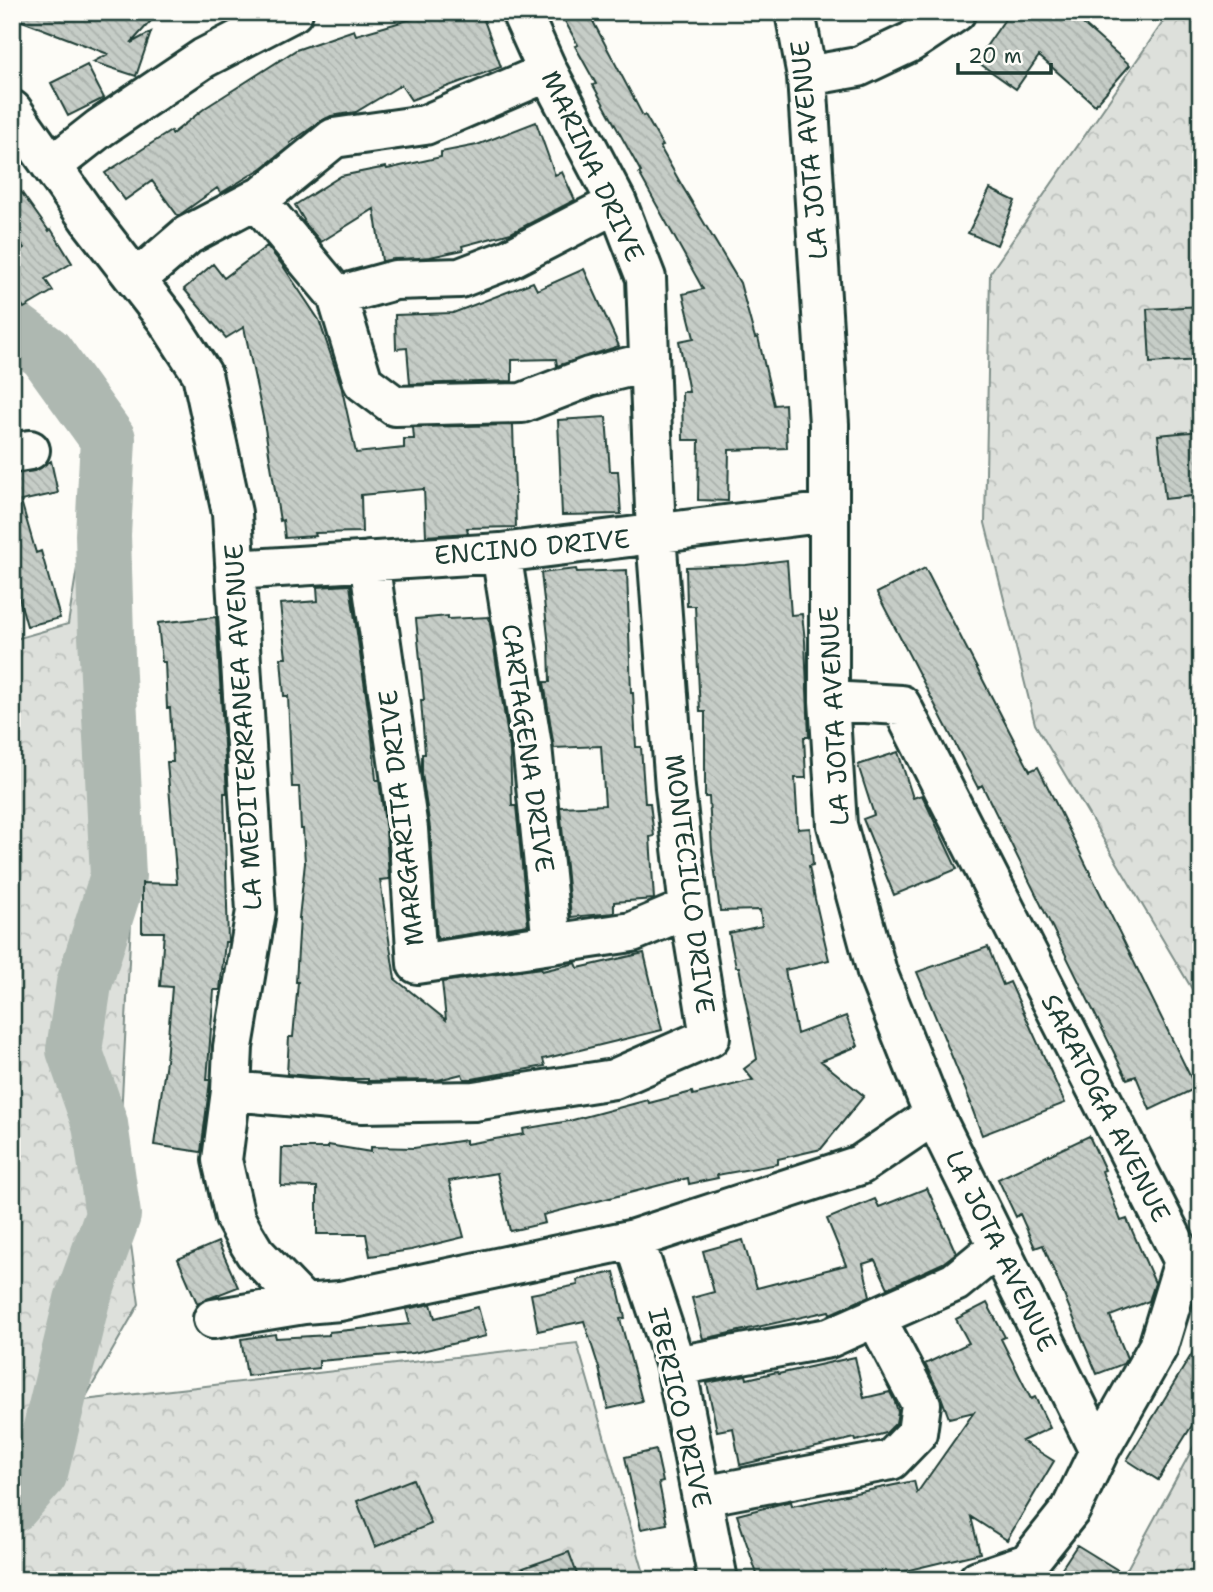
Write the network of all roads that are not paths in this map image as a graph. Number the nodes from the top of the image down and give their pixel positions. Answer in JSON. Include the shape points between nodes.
{"nodes":[{"id":1,"x":293,"y":12,"type":"edge"},
{"id":2,"x":521,"y":12,"type":"edge"},
{"id":3,"x":795,"y":12,"type":"edge"},
{"id":4,"x":956,"y":12,"type":"edge"},
{"id":5,"x":548,"y":72,"type":"junction"},
{"id":6,"x":807,"y":76,"type":"junction"},
{"id":7,"x":12,"y":110,"type":"edge"},
{"id":8,"x":52,"y":165,"type":"junction"},
{"id":9,"x":256,"y":199,"type":"junction"},
{"id":10,"x":617,"y":203,"type":"junction"},
{"id":11,"x":136,"y":280,"type":"junction"},
{"id":12,"x":337,"y":296,"type":"junction"},
{"id":13,"x":649,"y":362,"type":"junction"},
{"id":14,"x":829,"y":512,"type":"junction"},
{"id":15,"x":656,"y":535,"type":"junction"},
{"id":16,"x":501,"y":553,"type":"junction"},
{"id":17,"x":369,"y":561,"type":"junction"},
{"id":18,"x":234,"y":570,"type":"junction"},
{"id":19,"x":829,"y":701,"type":"junction"},
{"id":20,"x":689,"y":908,"type":"junction"},
{"id":21,"x":552,"y":944,"type":"junction"},
{"id":22,"x":231,"y":1091,"type":"junction"},
{"id":23,"x":934,"y":1115,"type":"junction"},
{"id":24,"x":634,"y":1239,"type":"junction"},
{"id":25,"x":999,"y":1246,"type":"junction"},
{"id":26,"x":304,"y":1304,"type":"junction"},
{"id":27,"x":876,"y":1318,"type":"junction"},
{"id":28,"x":214,"y":1319,"type":"dead end"},
{"id":29,"x":676,"y":1366,"type":"junction"},
{"id":30,"x":1099,"y":1451,"type":"junction"},
{"id":31,"x":702,"y":1496,"type":"junction"},
{"id":32,"x":718,"y":1580,"type":"edge"},
{"id":33,"x":978,"y":1580,"type":"edge"}],
"edges":[{"from":1,"to":8,"type":"street","via":[[204,58]]},
{"from":2,"to":5,"type":"street","name":"MARINA DRIVE"},
{"from":3,"to":6,"type":"street","name":"LA JOTA AVENUE"},
{"from":4,"to":6,"type":"street","via":[[911,42],[858,67]]},
{"from":5,"to":9,"type":"street","via":[[425,125],[334,138]]},
{"from":5,"to":10,"type":"street","name":"MARINA DRIVE"},
{"from":6,"to":14,"type":"street","name":"LA JOTA AVENUE","via":[[829,424]]},
{"from":7,"to":8,"type":"street","name":"LA MEDITERRANEA AVENUE"},
{"from":8,"to":11,"type":"street","name":"LA MEDITERRANEA AVENUE"},
{"from":9,"to":11,"type":"street","via":[[188,235]]},
{"from":9,"to":12,"type":"street"},
{"from":10,"to":12,"type":"street","via":[[509,259],[460,278],[396,280]]},
{"from":10,"to":13,"type":"street","name":"MARINA DRIVE","via":[[646,278]]},
{"from":11,"to":18,"type":"street","name":"LA MEDITERRANEA AVENUE","via":[[202,374],[232,513]]},
{"from":12,"to":13,"type":"street","via":[[363,382],[396,406],[522,403],[589,377]]},
{"from":13,"to":15,"type":"street","name":"MARINA DRIVE"},
{"from":14,"to":15,"type":"street","name":"ENCINO DRIVE"},
{"from":14,"to":19,"type":"street","name":"LA JOTA AVENUE"},
{"from":15,"to":16,"type":"street","name":"ENCINO DRIVE"},
{"from":15,"to":20,"type":"street","name":"MONTECILLO DRIVE"},
{"from":16,"to":17,"type":"street","name":"ENCINO DRIVE"},
{"from":16,"to":21,"type":"street","name":"CARTAGENA DRIVE","via":[[532,746]]},
{"from":17,"to":18,"type":"street","name":"ENCINO DRIVE"},
{"from":17,"to":21,"type":"street","name":"MARGARITA DRIVE","via":[[408,829],[417,964]]},
{"from":18,"to":22,"type":"street","name":"LA MEDITERRANEA AVENUE","via":[[256,911],[233,1047]]},
{"from":19,"to":23,"type":"street","name":"LA JOTA AVENUE","via":[[837,825],[877,972]]},
{"from":19,"to":30,"type":"street","name":"SARATOGA AVENUE","via":[[901,705],[1184,1261],[1158,1347]]},
{"from":20,"to":21,"type":"street","name":"MARGARITA DRIVE","via":[[632,932]]},
{"from":20,"to":22,"type":"street","name":"MONTECILLO DRIVE","via":[[710,1037],[614,1079],[474,1101],[363,1104]]},
{"from":22,"to":26,"type":"street","name":"LA MEDITERRANEA AVENUE","via":[[222,1160],[235,1218],[255,1253]]},
{"from":23,"to":24,"type":"street","via":[[860,1165]]},
{"from":23,"to":25,"type":"street","name":"LA JOTA AVENUE"},
{"from":24,"to":26,"type":"street","via":[[340,1301]]},
{"from":24,"to":29,"type":"street","name":"IBERICO DRIVE"},
{"from":25,"to":27,"type":"street","via":[[955,1282]]},
{"from":25,"to":30,"type":"street","name":"LA JOTA AVENUE"},
{"from":26,"to":28,"type":"street"},
{"from":27,"to":29,"type":"street","via":[[829,1338]]},
{"from":27,"to":31,"type":"street","via":[[921,1404],[917,1433],[891,1460]]},
{"from":29,"to":31,"type":"street","name":"IBERICO DRIVE"},
{"from":30,"to":33,"type":"street","name":"SARATOGA AVENUE","via":[[1071,1509],[1028,1563]]},
{"from":31,"to":32,"type":"street","name":"IBERICO DRIVE"}]}
